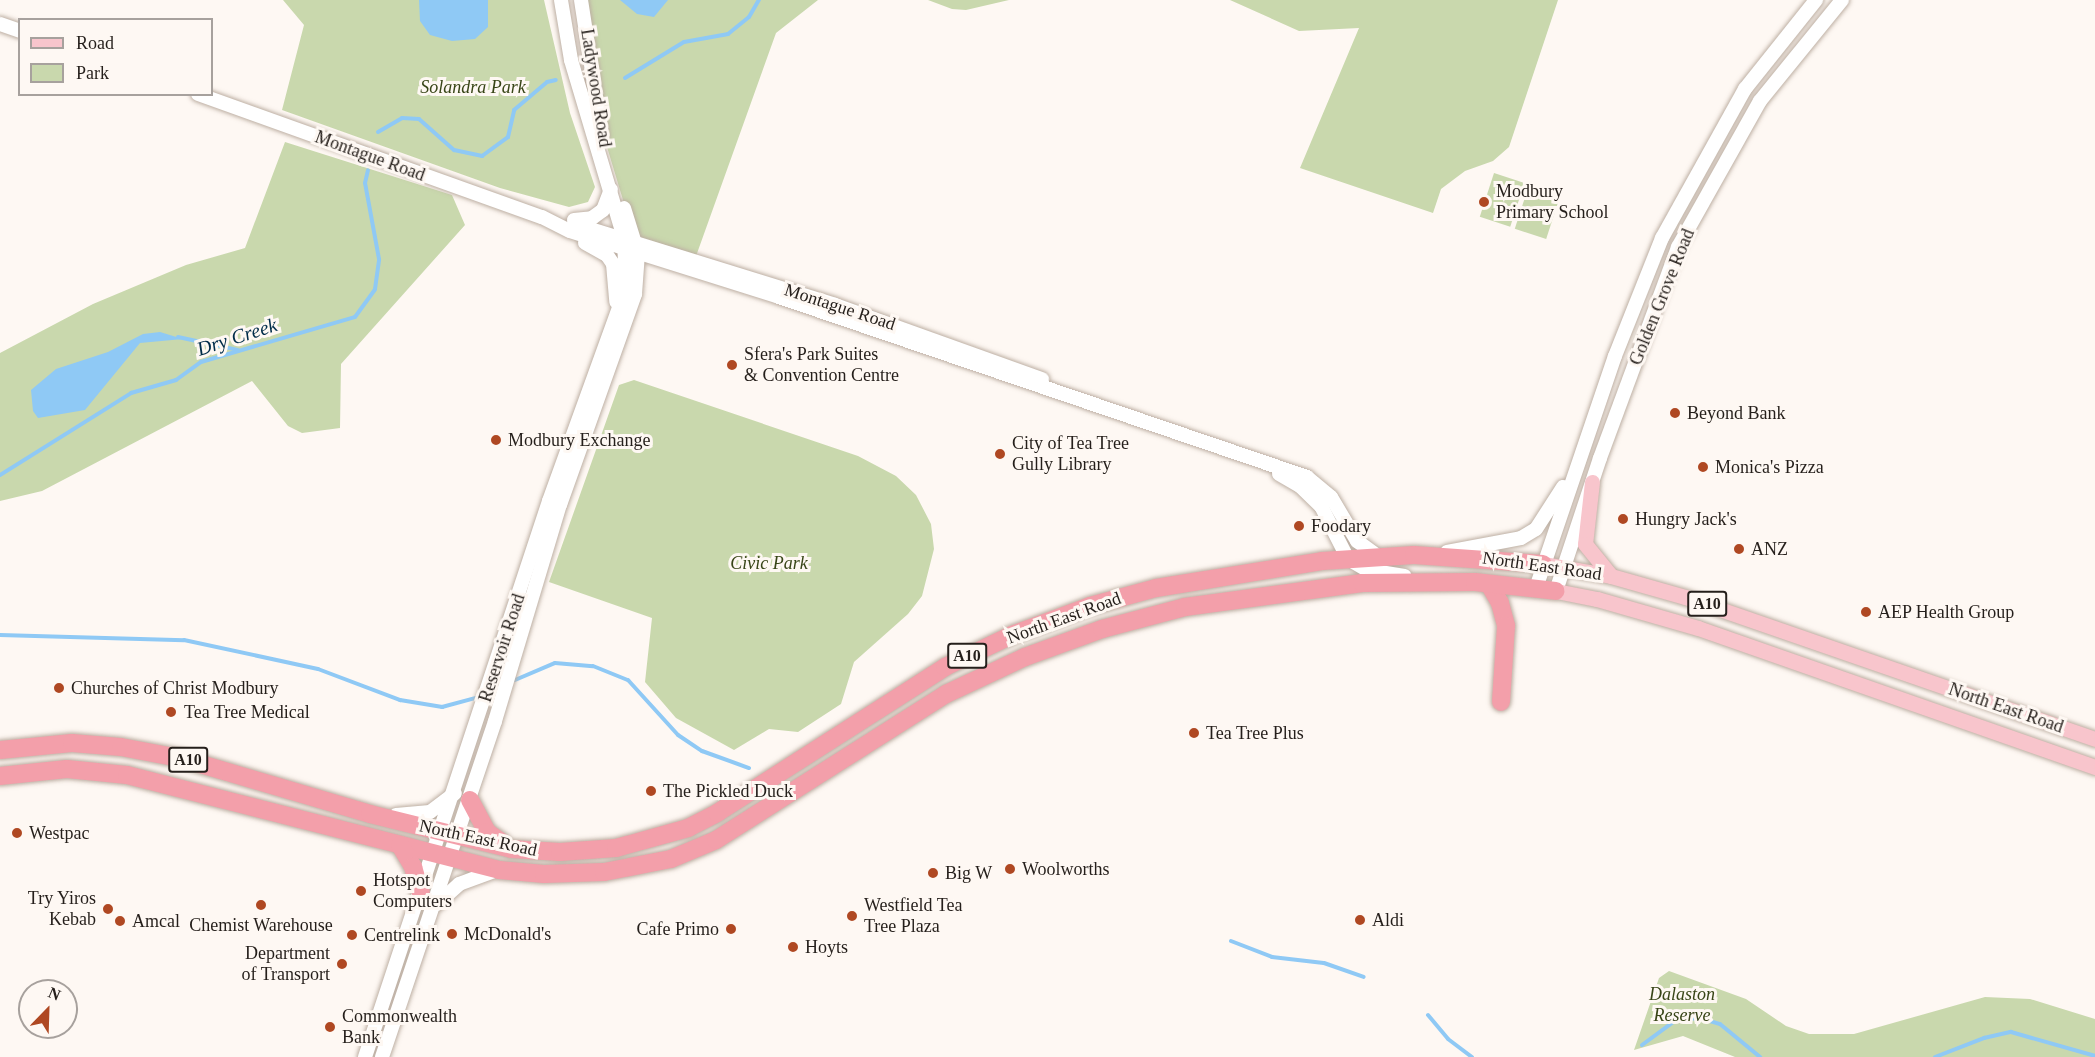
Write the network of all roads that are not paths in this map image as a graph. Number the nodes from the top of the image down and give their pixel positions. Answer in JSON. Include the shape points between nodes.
{"nodes":[{"id":1,"x":561,"y":0,"type":"edge"},
{"id":2,"x":581,"y":0,"type":"edge"},
{"id":3,"x":1816,"y":0,"type":"edge"},
{"id":4,"x":1842,"y":0,"type":"edge"},
{"id":5,"x":0,"y":24,"type":"edge"},
{"id":6,"x":18,"y":30,"type":"edge"},
{"id":7,"x":204,"y":96,"type":"edge"},
{"id":8,"x":611,"y":189,"type":"junction"},
{"id":9,"x":542,"y":217,"type":"junction"},
{"id":10,"x":631,"y":246,"type":"junction"},
{"id":11,"x":595,"y":379,"type":"junction"},
{"id":12,"x":1262,"y":464,"type":"junction"},
{"id":13,"x":1575,"y":469,"type":"junction"},
{"id":14,"x":1592,"y":482,"type":"junction"},
{"id":15,"x":1424,"y":556,"type":"junction"},
{"id":16,"x":1379,"y":557,"type":"junction"},
{"id":17,"x":1348,"y":559,"type":"junction"},
{"id":18,"x":1544,"y":564,"type":"junction"},
{"id":19,"x":1564,"y":567,"type":"junction"},
{"id":20,"x":1611,"y":576,"type":"junction"},
{"id":21,"x":1438,"y":581,"type":"junction"},
{"id":22,"x":1489,"y":584,"type":"junction"},
{"id":23,"x":1166,"y":587,"type":"junction"},
{"id":24,"x":1536,"y":588,"type":"junction"},
{"id":25,"x":1556,"y":591,"type":"junction"},
{"id":26,"x":1171,"y":611,"type":"junction"},
{"id":27,"x":1501,"y":702,"type":"dead end"},
{"id":28,"x":2095,"y":740,"type":"edge"},
{"id":29,"x":0,"y":751,"type":"edge"},
{"id":30,"x":2095,"y":767,"type":"edge"},
{"id":31,"x":67,"y":769,"type":"junction"},
{"id":32,"x":788,"y":769,"type":"junction"},
{"id":33,"x":0,"y":776,"type":"edge"},
{"id":34,"x":799,"y":789,"type":"junction"},
{"id":35,"x":463,"y":796,"type":"junction"},
{"id":36,"x":370,"y":814,"type":"junction"},
{"id":37,"x":450,"y":834,"type":"junction"},
{"id":38,"x":400,"y":845,"type":"junction"},
{"id":39,"x":512,"y":849,"type":"junction"},
{"id":40,"x":442,"y":856,"type":"junction"},
{"id":41,"x":499,"y":870,"type":"junction"},
{"id":42,"x":421,"y":893,"type":"junction"},
{"id":43,"x":435,"y":906,"type":"junction"},
{"id":44,"x":365,"y":1057,"type":"edge"},
{"id":45,"x":382,"y":1057,"type":"edge"}],
"edges":[{"from":1,"to":8,"type":"main road","name":"Ladywood Road","via":[[571,60]]},
{"from":2,"to":10,"type":"main road","name":"Ladywood Road","via":[[597,114]]},
{"from":3,"to":13,"type":"main road","name":"Golden Grove Road","via":[[1745,89],[1680,201],[1615,356]]},
{"from":4,"to":14,"type":"main road","name":"Golden Grove Road","via":[[1760,102],[1685,235]]},
{"from":5,"to":6,"type":"main road"},
{"from":7,"to":9,"type":"main road","name":"Montague Road"},
{"from":8,"to":9,"type":"main road","via":[[603,210],[592,218]]},
{"from":8,"to":10,"type":"main road","name":"Ladywood Road"},
{"from":9,"to":10,"type":"main road","name":"Montague Road"},
{"from":9,"to":11,"type":"main road","via":[[607,255],[613,264],[616,304]]},
{"from":10,"to":11,"type":"main road","name":"Reservoir Road","via":[[622,307]]},
{"from":10,"to":12,"type":"main road","name":"Montague Road"},
{"from":10,"to":35,"type":"main road","name":"Reservoir Road","via":[[635,294],[625,328],[560,505]]},
{"from":11,"to":35,"type":"main road","name":"Reservoir Road","via":[[549,501]]},
{"from":12,"to":16,"type":"main road","name":"Montague Road","via":[[1280,467],[1320,486],[1338,506],[1353,536]]},
{"from":12,"to":17,"type":"main road","name":"Montague Road","via":[[1300,486],[1321,506]]},
{"from":13,"to":15,"type":"main road","via":[[1536,529],[1521,538]]},
{"from":13,"to":18,"type":"main road","name":"Golden Grove Road"},
{"from":14,"to":19,"type":"main road","name":"Golden Grove Road"},
{"from":14,"to":20,"type":"main road","via":[[1585,544]]},
{"from":15,"to":16,"type":"highway","name":"North East Road","number":"A10"},
{"from":15,"to":18,"type":"highway","name":"North East Road","number":"A10"},
{"from":16,"to":17,"type":"highway","name":"North East Road","number":"A10"},
{"from":17,"to":21,"type":"main road","via":[[1367,570]]},
{"from":17,"to":23,"type":"highway","name":"North East Road","number":"A10"},
{"from":18,"to":19,"type":"main road","name":"North East Road","number":"A10"},
{"from":18,"to":24,"type":"main road","name":"Golden Grove Road"},
{"from":19,"to":20,"type":"main road","name":"North East Road","number":"A10"},
{"from":19,"to":25,"type":"main road","name":"Golden Grove Road"},
{"from":20,"to":28,"type":"main road","name":"North East Road","number":"A10","via":[[1685,597]]},
{"from":21,"to":22,"type":"highway","name":"North East Road","number":"A10"},
{"from":21,"to":26,"type":"highway","name":"North East Road","number":"A10","via":[[1311,588]]},
{"from":22,"to":24,"type":"highway","name":"North East Road","number":"A10"},
{"from":22,"to":27,"type":"highway","via":[[1500,603],[1506,626]]},
{"from":23,"to":26,"type":"highway"},
{"from":23,"to":32,"type":"highway","name":"North East Road","number":"A10","via":[[1058,617],[945,667]]},
{"from":24,"to":25,"type":"highway","name":"North East Road","number":"A10"},
{"from":25,"to":30,"type":"main road","name":"North East Road","number":"A10","via":[[1698,628]]},
{"from":26,"to":34,"type":"highway","name":"North East Road","number":"A10","via":[[1063,643],[987,673],[907,717]]},
{"from":29,"to":31,"type":"highway","via":[[63,759]]},
{"from":29,"to":36,"type":"highway","name":"North East Road","number":"A10","via":[[72,743],[121,747],[180,758]]},
{"from":31,"to":33,"type":"highway","name":"North East Road","number":"A10"},
{"from":31,"to":38,"type":"highway","name":"North East Road","number":"A10","via":[[165,782]]},
{"from":32,"to":34,"type":"highway"},
{"from":32,"to":39,"type":"highway","name":"North East Road","number":"A10","via":[[717,813],[652,840],[579,852]]},
{"from":34,"to":41,"type":"highway","name":"North East Road","number":"A10","via":[[716,840],[670,859],[583,874]]},
{"from":35,"to":36,"type":"main road","via":[[421,816]]},
{"from":35,"to":37,"type":"main road","name":"Reservoir Road"},
{"from":35,"to":39,"type":"highway","via":[[487,832]]},
{"from":36,"to":37,"type":"highway","name":"North East Road","number":"A10"},
{"from":37,"to":39,"type":"highway","name":"North East Road","number":"A10"},
{"from":37,"to":40,"type":"main road","name":"Reservoir Road"},
{"from":38,"to":40,"type":"highway","name":"North East Road","number":"A10"},
{"from":38,"to":42,"type":"highway"},
{"from":40,"to":41,"type":"highway","name":"North East Road","number":"A10"},
{"from":40,"to":42,"type":"main road","name":"Reservoir Road"},
{"from":40,"to":43,"type":"main road","name":"Reservoir Road"},
{"from":41,"to":43,"type":"main road","via":[[459,884]]},
{"from":42,"to":44,"type":"main road","name":"Reservoir Road"},
{"from":43,"to":45,"type":"main road","name":"Reservoir Road"}]}
